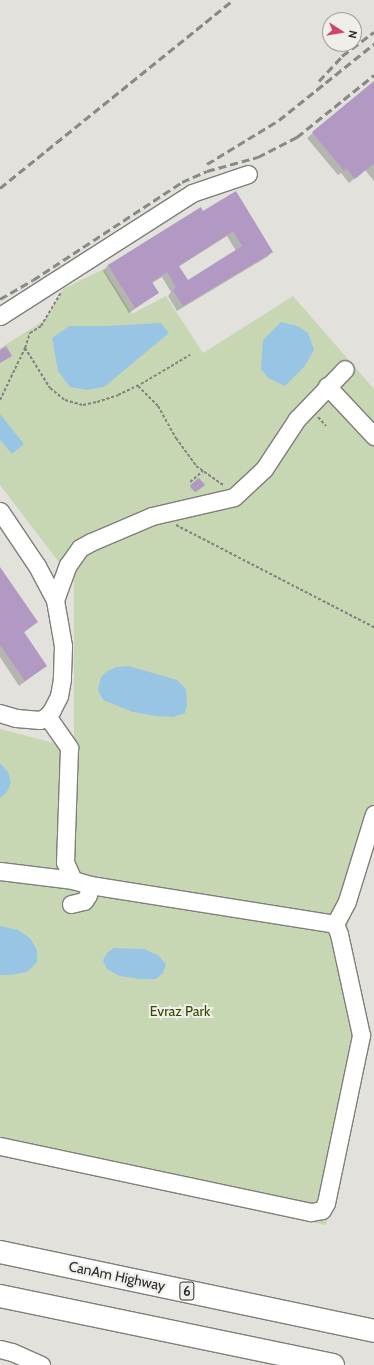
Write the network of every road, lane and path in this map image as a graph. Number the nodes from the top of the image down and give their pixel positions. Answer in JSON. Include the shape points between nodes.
{"nodes":[{"id":1,"x":248,"y":174,"type":"dead end"},
{"id":2,"x":55,"y":281,"type":"junction"},
{"id":3,"x":0,"y":316,"type":"edge"},
{"id":4,"x":25,"y":348,"type":"junction"},
{"id":5,"x":190,"y":355,"type":"dead end"},
{"id":6,"x":345,"y":368,"type":"dead end"},
{"id":7,"x":138,"y":386,"type":"junction"},
{"id":8,"x":327,"y":386,"type":"junction"},
{"id":9,"x":0,"y":400,"type":"edge"},
{"id":10,"x":374,"y":436,"type":"edge"},
{"id":11,"x":203,"y":471,"type":"junction"},
{"id":12,"x":190,"y":482,"type":"dead end"},
{"id":13,"x":234,"y":497,"type":"junction"},
{"id":14,"x":2,"y":517,"type":"edge"},
{"id":15,"x":171,"y":522,"type":"dead end"},
{"id":16,"x":55,"y":600,"type":"junction"},
{"id":17,"x":374,"y":627,"type":"edge"},
{"id":18,"x":0,"y":713,"type":"edge"},
{"id":19,"x":46,"y":716,"type":"junction"},
{"id":20,"x":374,"y":814,"type":"edge"},
{"id":21,"x":0,"y":871,"type":"edge"},
{"id":22,"x":73,"y":880,"type":"junction"},
{"id":23,"x":90,"y":885,"type":"junction"},
{"id":24,"x":71,"y":904,"type":"dead end"},
{"id":25,"x":335,"y":924,"type":"junction"},
{"id":26,"x":0,"y":1146,"type":"edge"},
{"id":27,"x":0,"y":1252,"type":"edge"},
{"id":28,"x":0,"y":1296,"type":"edge"},
{"id":29,"x":374,"y":1331,"type":"edge"},
{"id":30,"x":7,"y":1356,"type":"edge"},
{"id":31,"x":40,"y":1365,"type":"edge"},
{"id":32,"x":333,"y":1365,"type":"edge"}],
"edges":[{"from":1,"to":2,"type":"street","via":[[192,193]]},
{"from":2,"to":3,"type":"street"},
{"from":2,"to":4,"type":"path","via":[[63,290],[41,326],[30,333]]},
{"from":4,"to":7,"type":"path","via":[[50,388],[71,403],[83,405],[97,402]]},
{"from":4,"to":9,"type":"path"},
{"from":5,"to":7,"type":"path"},
{"from":6,"to":8,"type":"street"},
{"from":7,"to":11,"type":"path","via":[[158,406],[176,438],[196,466]]},
{"from":8,"to":10,"type":"street"},
{"from":8,"to":13,"type":"street","via":[[297,419],[264,469]]},
{"from":11,"to":12,"type":"path"},
{"from":11,"to":13,"type":"path","via":[[223,485]]},
{"from":13,"to":16,"type":"street","via":[[152,516],[80,548],[68,565]]},
{"from":14,"to":16,"type":"street","via":[[37,566]]},
{"from":15,"to":17,"type":"path"},
{"from":16,"to":19,"type":"street","via":[[64,646],[62,679],[59,696]]},
{"from":18,"to":19,"type":"street","via":[[16,718],[40,720]]},
{"from":19,"to":22,"type":"street","via":[[69,748],[65,862]]},
{"from":20,"to":25,"type":"street","via":[[347,901]]},
{"from":21,"to":22,"type":"street"},
{"from":22,"to":23,"type":"street"},
{"from":23,"to":24,"type":"street","via":[[84,901]]},
{"from":23,"to":25,"type":"street"},
{"from":25,"to":26,"type":"street","via":[[361,1035],[326,1203],[322,1210],[310,1212]]},
{"from":27,"to":29,"type":"main road","name":"CanAm Highway","number":"6"},
{"from":28,"to":32,"type":"main road"},
{"from":30,"to":31,"type":"street"}]}
